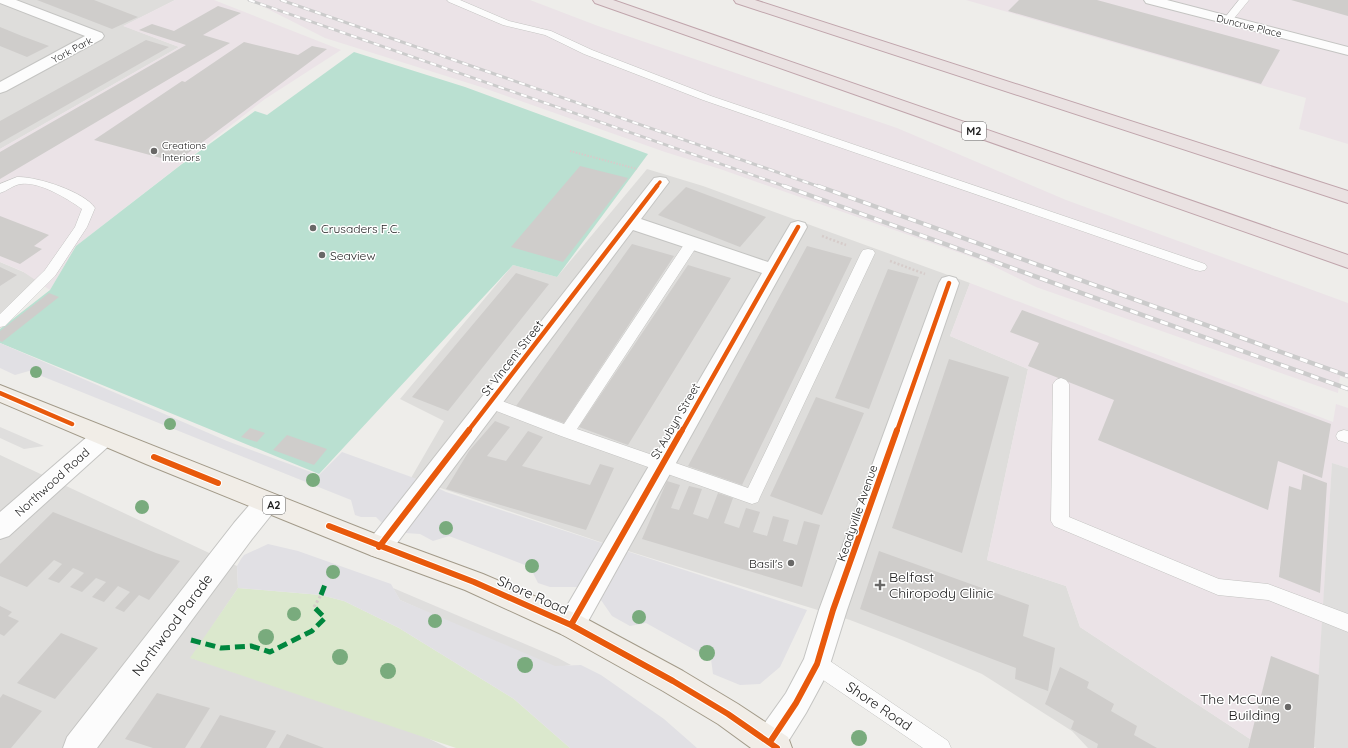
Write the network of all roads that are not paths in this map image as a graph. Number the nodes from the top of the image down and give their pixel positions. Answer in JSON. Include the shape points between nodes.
{"nodes":[{"id":1,"x":4,"y":0,"type":"edge"},
{"id":2,"x":452,"y":0,"type":"edge"},
{"id":3,"x":600,"y":0,"type":"edge"},
{"id":4,"x":740,"y":0,"type":"edge"},
{"id":5,"x":1151,"y":0,"type":"edge"},
{"id":6,"x":1244,"y":0,"type":"edge"},
{"id":7,"x":1228,"y":20,"type":"junction"},
{"id":8,"x":1348,"y":51,"type":"edge"},
{"id":9,"x":0,"y":88,"type":"edge"},
{"id":10,"x":660,"y":182,"type":"road end"},
{"id":11,"x":0,"y":189,"type":"edge"},
{"id":12,"x":1348,"y":197,"type":"edge"},
{"id":13,"x":630,"y":222,"type":"junction"},
{"id":14,"x":798,"y":227,"type":"dead end"},
{"id":15,"x":692,"y":243,"type":"junction"},
{"id":16,"x":868,"y":253,"type":"dead end"},
{"id":17,"x":1348,"y":262,"type":"edge"},
{"id":18,"x":1200,"y":267,"type":"dead end"},
{"id":19,"x":773,"y":270,"type":"junction"},
{"id":20,"x":949,"y":283,"type":"dead end"},
{"id":21,"x":0,"y":322,"type":"edge"},
{"id":22,"x":1061,"y":384,"type":"dead end"},
{"id":23,"x":0,"y":393,"type":"edge"},
{"id":24,"x":491,"y":403,"type":"junction"},
{"id":25,"x":567,"y":432,"type":"junction"},
{"id":26,"x":104,"y":437,"type":"junction"},
{"id":27,"x":661,"y":466,"type":"junction"},
{"id":28,"x":267,"y":502,"type":"junction"},
{"id":29,"x":0,"y":528,"type":"edge"},
{"id":30,"x":379,"y":547,"type":"junction"},
{"id":31,"x":1348,"y":623,"type":"edge"},
{"id":32,"x":571,"y":625,"type":"junction"},
{"id":33,"x":816,"y":664,"type":"junction"},
{"id":34,"x":773,"y":745,"type":"edge"},
{"id":35,"x":78,"y":748,"type":"edge"},
{"id":36,"x":941,"y":748,"type":"edge"}],
"edges":[{"from":1,"to":9,"type":"street","name":"York Park","via":[[97,36]]},
{"from":2,"to":18,"type":"lane","via":[[506,24],[548,33],[588,52],[714,101]]},
{"from":3,"to":17,"type":"highway","number":"M2"},
{"from":4,"to":12,"type":"highway"},
{"from":5,"to":7,"type":"street","name":"Duncrue Place"},
{"from":6,"to":7,"type":"lane"},
{"from":7,"to":8,"type":"street","name":"Duncrue Place"},
{"from":10,"to":13,"type":"street","name":"St Vincent Street"},
{"from":11,"to":21,"type":"lane","via":[[18,181],[34,181],[77,199],[89,208],[80,227],[50,273]]},
{"from":13,"to":15,"type":"street"},
{"from":13,"to":24,"type":"street","name":"St Vincent Street"},
{"from":14,"to":19,"type":"street","name":"St Aubyn Street"},
{"from":15,"to":19,"type":"street"},
{"from":15,"to":25,"type":"lane"},
{"from":16,"to":27,"type":"lane","via":[[752,497]]},
{"from":19,"to":27,"type":"street","name":"St Aubyn Street"},
{"from":20,"to":33,"type":"street","name":"Keadyville Avenue"},
{"from":22,"to":31,"type":"lane","via":[[1060,522],[1218,587],[1268,592]]},
{"from":23,"to":26,"type":"main road","name":"Shore Road","number":"A2"},
{"from":24,"to":25,"type":"lane"},
{"from":24,"to":30,"type":"street","name":"St Vincent Street"},
{"from":25,"to":27,"type":"lane"},
{"from":26,"to":28,"type":"main road","name":"Shore Road","number":"A2"},
{"from":26,"to":29,"type":"street","name":"Northwood Road"},
{"from":27,"to":32,"type":"street","name":"St Aubyn Street"},
{"from":28,"to":30,"type":"main road","name":"Shore Road","number":"A2"},
{"from":28,"to":35,"type":"street","name":"Northwood Parade"},
{"from":30,"to":32,"type":"main road","name":"Shore Road","number":"A2","via":[[474,582]]},
{"from":32,"to":34,"type":"main road","name":"Shore Road","number":"A2","via":[[673,681]]},
{"from":33,"to":34,"type":"street","name":"Keadyville Avenue"},
{"from":33,"to":36,"type":"lane","name":"Shore Road"}]}
